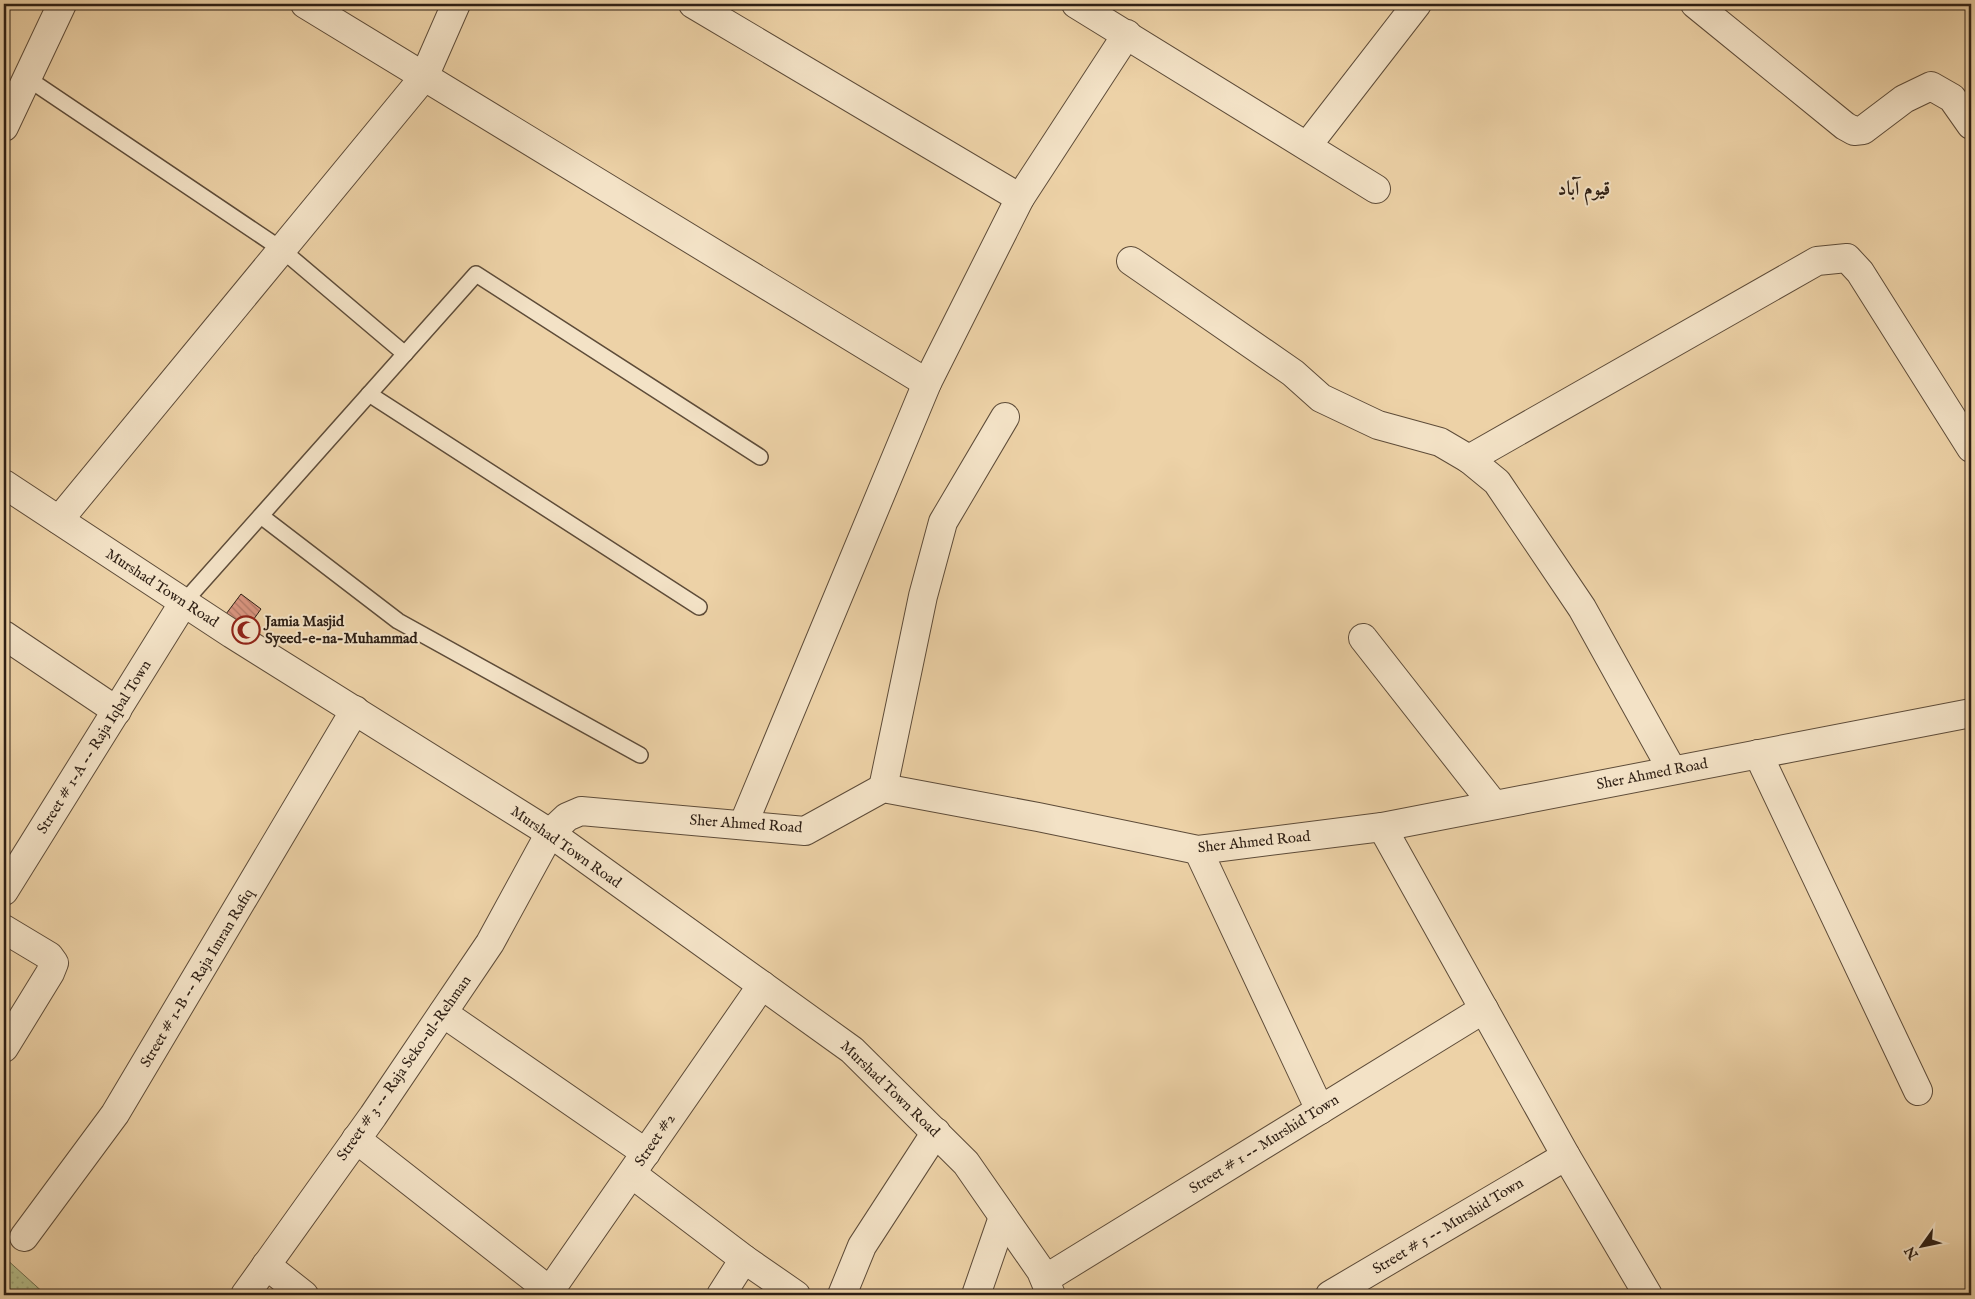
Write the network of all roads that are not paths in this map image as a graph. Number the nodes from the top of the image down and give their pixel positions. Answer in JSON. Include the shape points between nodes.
{"nodes":[{"id":1,"x":62,"y":4,"type":"edge"},
{"id":2,"x":305,"y":4,"type":"edge"},
{"id":3,"x":456,"y":4,"type":"edge"},
{"id":4,"x":693,"y":4,"type":"edge"},
{"id":5,"x":1076,"y":4,"type":"edge"},
{"id":6,"x":1418,"y":4,"type":"edge"},
{"id":7,"x":1695,"y":4,"type":"edge"},
{"id":8,"x":1127,"y":34,"type":"junction"},
{"id":9,"x":424,"y":77,"type":"junction"},
{"id":10,"x":27,"y":78,"type":"junction"},
{"id":11,"x":1971,"y":125,"type":"edge"},
{"id":12,"x":4,"y":127,"type":"edge"},
{"id":13,"x":1307,"y":146,"type":"junction"},
{"id":14,"x":1376,"y":189,"type":"dead end"},
{"id":15,"x":1020,"y":198,"type":"junction"},
{"id":16,"x":282,"y":249,"type":"junction"},
{"id":17,"x":1131,"y":261,"type":"dead end"},
{"id":18,"x":405,"y":354,"type":"junction"},
{"id":19,"x":928,"y":383,"type":"junction"},
{"id":20,"x":369,"y":394,"type":"junction"},
{"id":21,"x":1005,"y":417,"type":"dead end"},
{"id":22,"x":1971,"y":448,"type":"edge"},
{"id":23,"x":760,"y":457,"type":"dead end"},
{"id":24,"x":1469,"y":459,"type":"junction"},
{"id":25,"x":4,"y":484,"type":"edge"},
{"id":26,"x":261,"y":516,"type":"junction"},
{"id":27,"x":59,"y":520,"type":"junction"},
{"id":28,"x":184,"y":602,"type":"junction"},
{"id":29,"x":699,"y":607,"type":"dead end"},
{"id":30,"x":4,"y":635,"type":"edge"},
{"id":31,"x":1363,"y":638,"type":"dead end"},
{"id":32,"x":355,"y":710,"type":"junction"},
{"id":33,"x":117,"y":711,"type":"junction"},
{"id":34,"x":1971,"y":713,"type":"edge"},
{"id":35,"x":1758,"y":754,"type":"junction"},
{"id":36,"x":640,"y":755,"type":"dead end"},
{"id":37,"x":1672,"y":770,"type":"junction"},
{"id":38,"x":883,"y":788,"type":"junction"},
{"id":39,"x":1494,"y":805,"type":"junction"},
{"id":40,"x":743,"y":825,"type":"junction"},
{"id":41,"x":1382,"y":827,"type":"junction"},
{"id":42,"x":550,"y":833,"type":"junction"},
{"id":43,"x":1198,"y":850,"type":"junction"},
{"id":44,"x":4,"y":891,"type":"edge"},
{"id":45,"x":4,"y":929,"type":"edge"},
{"id":46,"x":762,"y":985,"type":"junction"},
{"id":47,"x":1484,"y":1009,"type":"junction"},
{"id":48,"x":443,"y":1013,"type":"junction"},
{"id":49,"x":4,"y":1048,"type":"edge"},
{"id":50,"x":1918,"y":1091,"type":"dead end"},
{"id":51,"x":1320,"y":1110,"type":"junction"},
{"id":52,"x":936,"y":1132,"type":"junction"},
{"id":53,"x":356,"y":1139,"type":"junction"},
{"id":54,"x":1566,"y":1156,"type":"junction"},
{"id":55,"x":638,"y":1164,"type":"junction"},
{"id":56,"x":1003,"y":1217,"type":"junction"},
{"id":57,"x":24,"y":1237,"type":"dead end"},
{"id":58,"x":744,"y":1260,"type":"junction"},
{"id":59,"x":266,"y":1265,"type":"junction"},
{"id":60,"x":1048,"y":1287,"type":"edge"},
{"id":61,"x":549,"y":1293,"type":"edge"},
{"id":62,"x":245,"y":1295,"type":"edge"},
{"id":63,"x":304,"y":1295,"type":"edge"},
{"id":64,"x":721,"y":1295,"type":"edge"},
{"id":65,"x":796,"y":1295,"type":"edge"},
{"id":66,"x":842,"y":1295,"type":"edge"},
{"id":67,"x":976,"y":1295,"type":"edge"},
{"id":68,"x":1330,"y":1295,"type":"edge"},
{"id":69,"x":1648,"y":1295,"type":"edge"}],
"edges":[{"from":1,"to":10,"type":"street"},
{"from":2,"to":9,"type":"street"},
{"from":3,"to":9,"type":"street"},
{"from":4,"to":15,"type":"street"},
{"from":5,"to":8,"type":"street"},
{"from":6,"to":13,"type":"street"},
{"from":7,"to":11,"type":"street","via":[[1854,131],[1863,130],[1904,99],[1931,86],[1952,98]]},
{"from":8,"to":13,"type":"street"},
{"from":8,"to":15,"type":"street"},
{"from":9,"to":16,"type":"street"},
{"from":9,"to":19,"type":"street"},
{"from":10,"to":12,"type":"street"},
{"from":10,"to":16,"type":"lane"},
{"from":13,"to":14,"type":"street"},
{"from":15,"to":19,"type":"street"},
{"from":16,"to":18,"type":"lane"},
{"from":16,"to":27,"type":"street"},
{"from":17,"to":24,"type":"street","via":[[1292,373],[1322,398],[1378,425],[1440,442]]},
{"from":18,"to":20,"type":"lane"},
{"from":18,"to":23,"type":"lane","via":[[476,274]]},
{"from":19,"to":40,"type":"street"},
{"from":20,"to":26,"type":"lane"},
{"from":20,"to":29,"type":"lane"},
{"from":21,"to":38,"type":"street","via":[[943,522],[923,596]]},
{"from":22,"to":24,"type":"street","via":[[1860,272],[1846,258],[1817,261]]},
{"from":24,"to":37,"type":"street","via":[[1497,482],[1582,608]]},
{"from":25,"to":27,"type":"street","name":"Murshad Town Road"},
{"from":26,"to":28,"type":"lane"},
{"from":26,"to":36,"type":"lane","via":[[398,621]]},
{"from":27,"to":28,"type":"street","name":"Murshad Town Road"},
{"from":28,"to":32,"type":"street","name":"Murshad Town Road"},
{"from":28,"to":33,"type":"street","name":"Street # 1-A -- Raja Iqbal Town"},
{"from":30,"to":33,"type":"street"},
{"from":31,"to":39,"type":"street"},
{"from":32,"to":42,"type":"street","name":"Murshad Town Road"},
{"from":32,"to":57,"type":"street","name":"Street # 1-B -- Raja Imran Rafiq","via":[[115,1114]]},
{"from":33,"to":44,"type":"street","name":"Street # 1-A -- Raja Iqbal Town"},
{"from":34,"to":35,"type":"street","name":"Sher Ahmed Road"},
{"from":35,"to":37,"type":"street","name":"Sher Ahmed Road"},
{"from":35,"to":50,"type":"street"},
{"from":37,"to":39,"type":"street","name":"Sher Ahmed Road"},
{"from":38,"to":40,"type":"street","name":"Sher Ahmed Road","via":[[805,831]]},
{"from":38,"to":43,"type":"street","name":"Sher Ahmed Road"},
{"from":39,"to":41,"type":"street","name":"Sher Ahmed Road"},
{"from":40,"to":42,"type":"street","name":"Sher Ahmed Road","via":[[581,812],[567,817]]},
{"from":41,"to":43,"type":"street","name":"Sher Ahmed Road"},
{"from":41,"to":47,"type":"street"},
{"from":42,"to":46,"type":"street","name":"Murshad Town Road"},
{"from":42,"to":48,"type":"street","name":"Street # 3 -- Raja Seko-ul-Rehman","via":[[490,943]]},
{"from":43,"to":51,"type":"street"},
{"from":45,"to":49,"type":"street","via":[[49,956],[54,963]]},
{"from":46,"to":52,"type":"street","name":"Murshad Town Road","via":[[852,1050]]},
{"from":46,"to":55,"type":"street","name":"Street #2"},
{"from":47,"to":51,"type":"street","name":"Street # 1 -- Murshid Town"},
{"from":47,"to":54,"type":"street"},
{"from":48,"to":53,"type":"street","name":"Street # 3 -- Raja Seko-ul-Rehman"},
{"from":48,"to":55,"type":"street"},
{"from":51,"to":60,"type":"street","name":"Street # 1 -- Murshid Town"},
{"from":52,"to":56,"type":"street","name":"Murshad Town Road","via":[[966,1163]]},
{"from":52,"to":66,"type":"street","via":[[862,1246]]},
{"from":53,"to":59,"type":"street","name":"Street # 3 -- Raja Seko-ul-Rehman"},
{"from":53,"to":61,"type":"street"},
{"from":54,"to":68,"type":"street","name":"Street # 5 -- Murshid Town"},
{"from":54,"to":69,"type":"street"},
{"from":55,"to":58,"type":"street"},
{"from":55,"to":61,"type":"street","name":"Street #2"},
{"from":56,"to":60,"type":"street","name":"Murshad Town Road"},
{"from":56,"to":67,"type":"street"},
{"from":58,"to":64,"type":"street"},
{"from":58,"to":65,"type":"street"},
{"from":59,"to":62,"type":"street","name":"Street # 3 -- Raja Seko-ul-Rehman"},
{"from":59,"to":63,"type":"street"}]}
